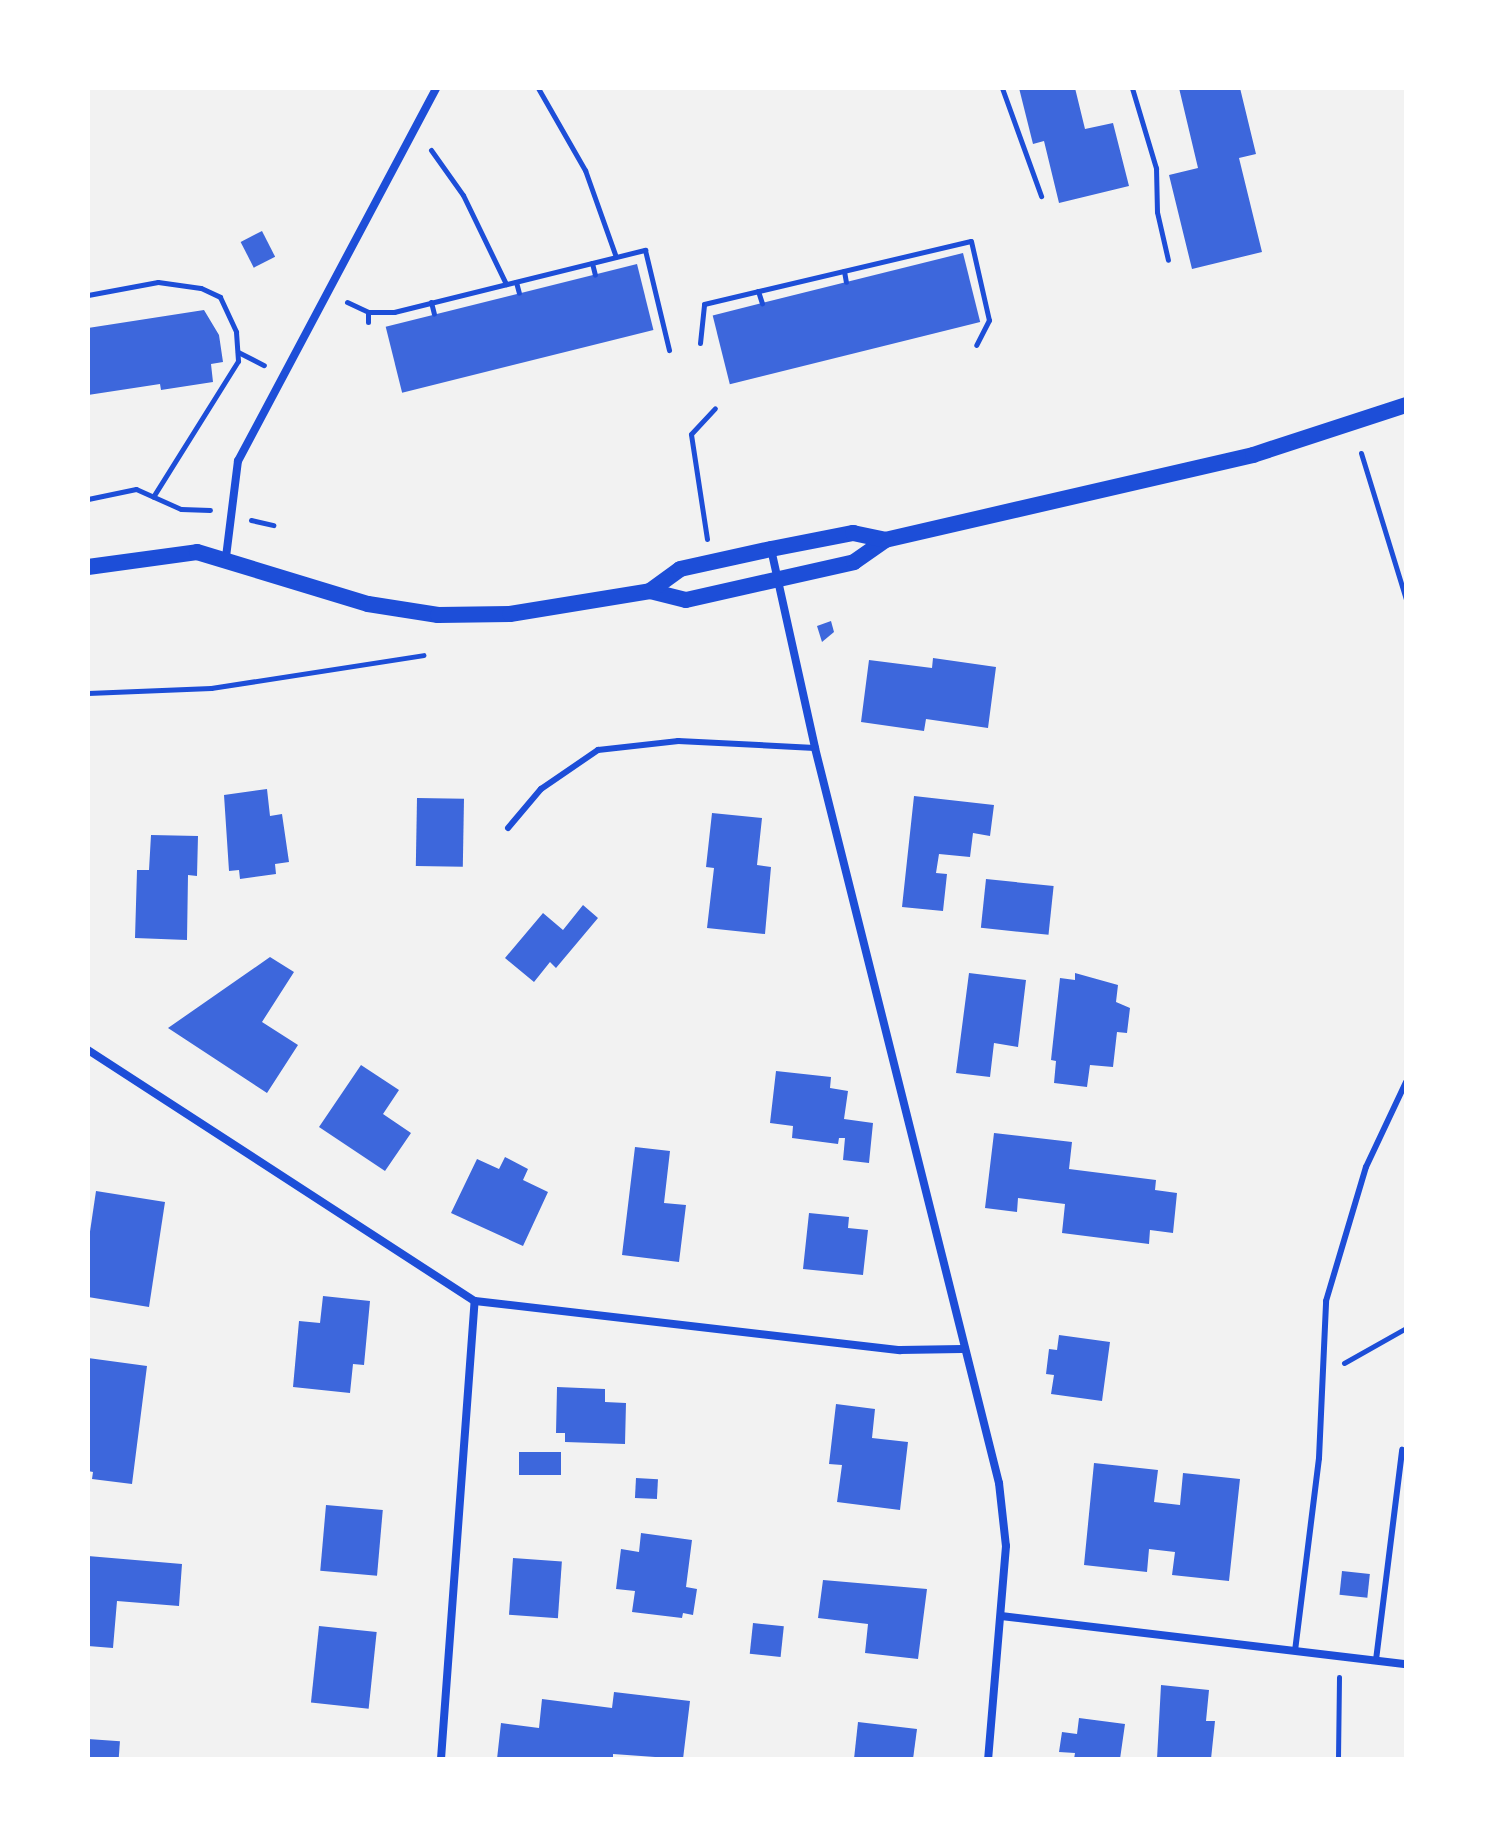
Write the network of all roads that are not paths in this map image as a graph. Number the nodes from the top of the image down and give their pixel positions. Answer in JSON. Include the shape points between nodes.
{"nodes":[{"id":1,"x":436,"y":88,"type":"edge"},
{"id":2,"x":1406,"y":405,"type":"edge"},
{"id":3,"x":885,"y":540,"type":"junction"},
{"id":4,"x":771,"y":549,"type":"junction"},
{"id":5,"x":226,"y":557,"type":"junction"},
{"id":6,"x":88,"y":567,"type":"edge"},
{"id":7,"x":777,"y":579,"type":"junction"},
{"id":8,"x":650,"y":591,"type":"junction"},
{"id":9,"x":815,"y":748,"type":"junction"},
{"id":10,"x":508,"y":828,"type":"dead end"},
{"id":11,"x":88,"y":1050,"type":"edge"},
{"id":12,"x":1406,"y":1082,"type":"edge"},
{"id":13,"x":475,"y":1301,"type":"junction"},
{"id":14,"x":962,"y":1349,"type":"junction"},
{"id":15,"x":1402,"y":1450,"type":"dead end"},
{"id":16,"x":1001,"y":1616,"type":"junction"},
{"id":17,"x":1295,"y":1651,"type":"junction"},
{"id":18,"x":1376,"y":1660,"type":"junction"},
{"id":19,"x":1406,"y":1664,"type":"edge"},
{"id":20,"x":441,"y":1759,"type":"edge"},
{"id":21,"x":988,"y":1759,"type":"edge"}],
"edges":[{"from":1,"to":5,"type":"street","via":[[243,450],[231,491]]},
{"from":2,"to":3,"type":"main road","via":[[1253,455]]},
{"from":3,"to":4,"type":"main road","via":[[853,533]]},
{"from":3,"to":7,"type":"main road","via":[[854,562]]},
{"from":4,"to":7,"type":"street"},
{"from":4,"to":8,"type":"main road","via":[[680,569]]},
{"from":5,"to":6,"type":"main road","via":[[157,554]]},
{"from":5,"to":8,"type":"main road","via":[[368,604],[438,615],[510,614]]},
{"from":7,"to":8,"type":"main road","via":[[686,600]]},
{"from":7,"to":9,"type":"street"},
{"from":9,"to":10,"type":"lane","via":[[678,741],[598,750],[541,789]]},
{"from":9,"to":14,"type":"street","via":[[944,1256]]},
{"from":11,"to":13,"type":"street"},
{"from":12,"to":17,"type":"lane","via":[[1344,1228],[1326,1301],[1319,1458]]},
{"from":13,"to":14,"type":"street","via":[[900,1350]]},
{"from":13,"to":20,"type":"street"},
{"from":14,"to":16,"type":"street","via":[[1004,1513]]},
{"from":15,"to":18,"type":"lane"},
{"from":16,"to":17,"type":"street"},
{"from":16,"to":21,"type":"street"},
{"from":17,"to":18,"type":"street"},
{"from":18,"to":19,"type":"street"}]}
